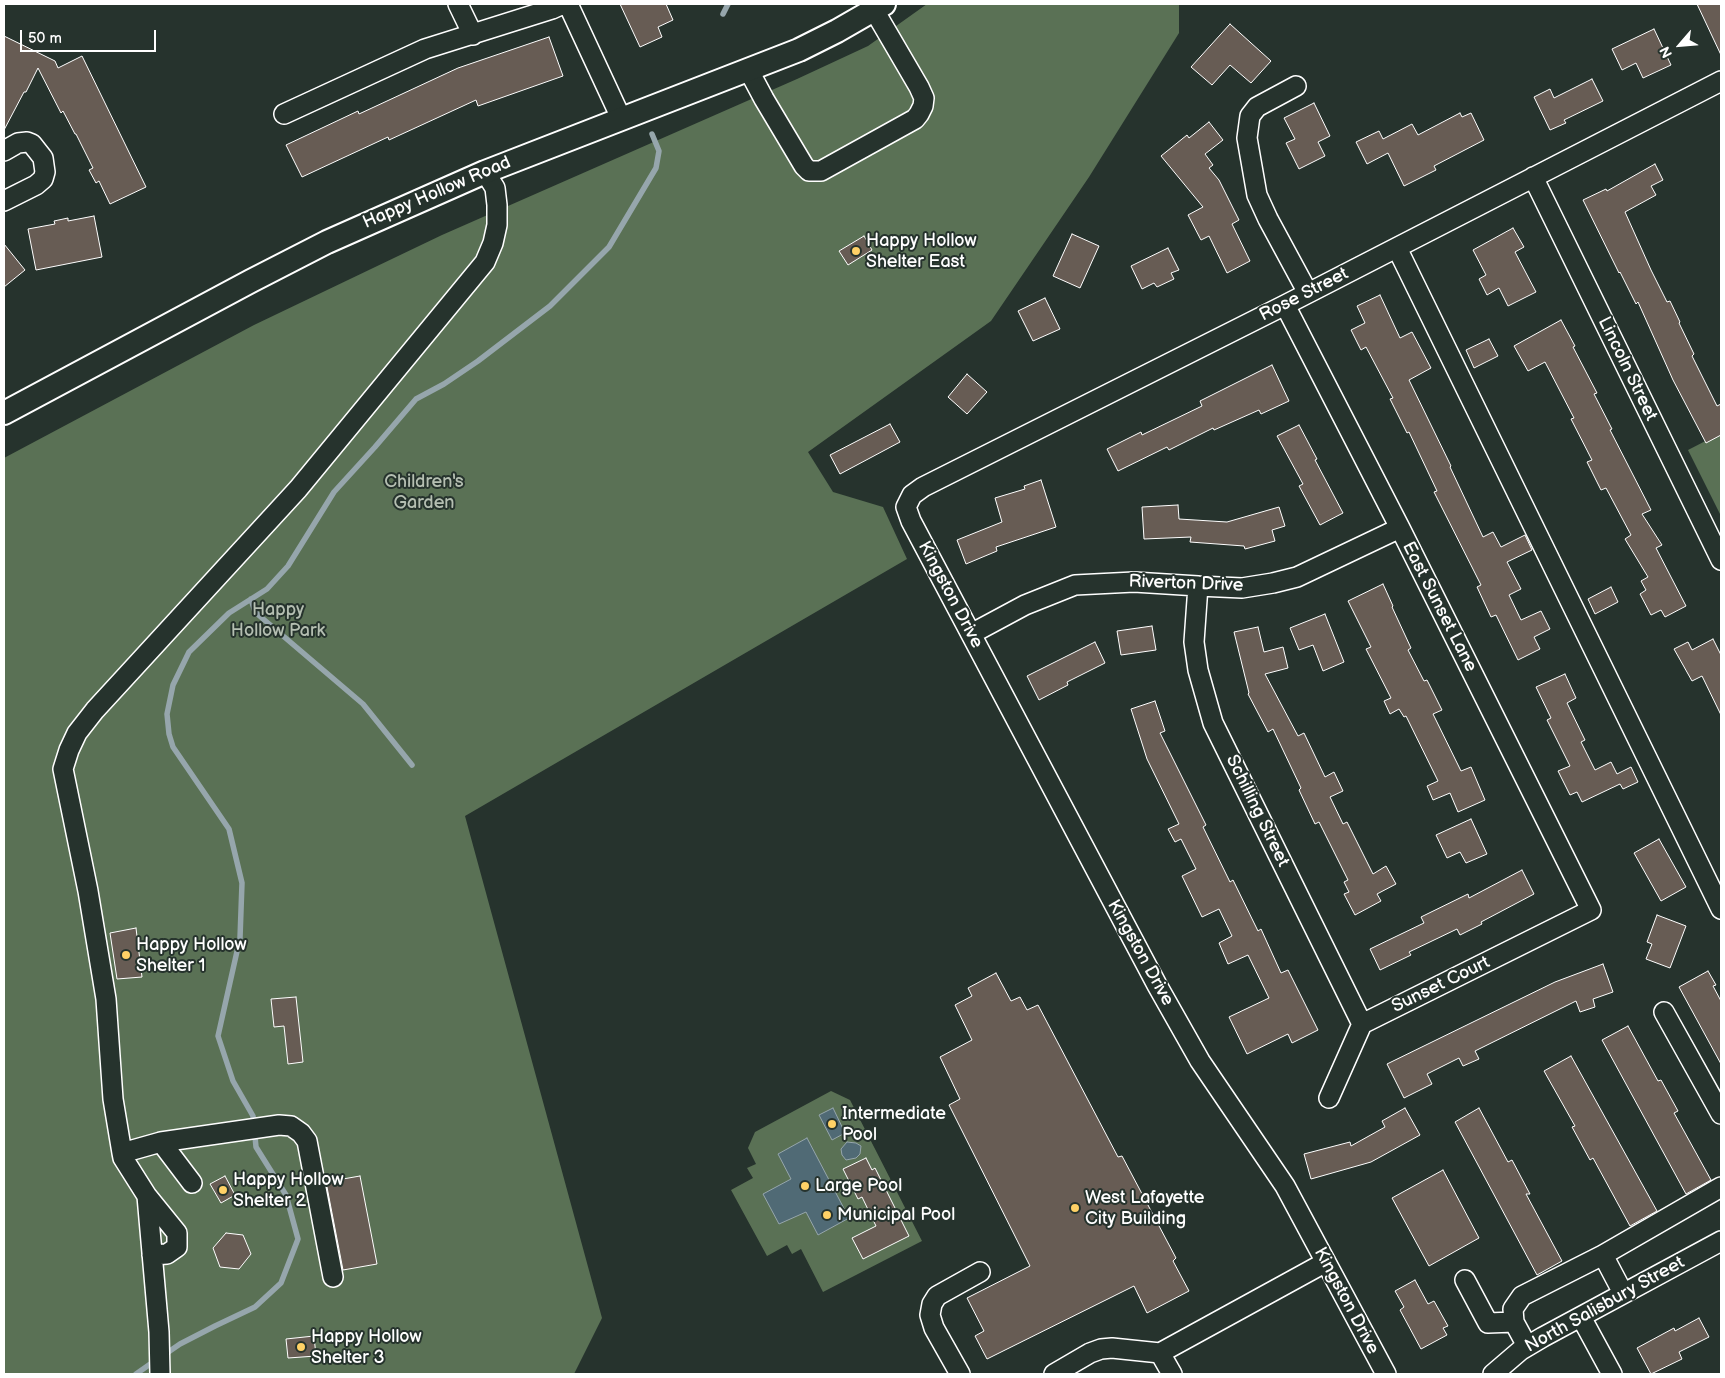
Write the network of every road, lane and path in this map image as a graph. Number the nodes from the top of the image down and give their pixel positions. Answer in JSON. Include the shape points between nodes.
{"nodes":[{"id":1,"x":458,"y":4,"type":"edge"},
{"id":2,"x":562,"y":4,"type":"edge"},
{"id":3,"x":568,"y":4,"type":"edge"},
{"id":4,"x":879,"y":7,"type":"edge"},
{"id":5,"x":473,"y":35,"type":"junction"},
{"id":6,"x":748,"y":69,"type":"junction"},
{"id":7,"x":1721,"y":81,"type":"edge"},
{"id":8,"x":1296,"y":86,"type":"dead end"},
{"id":9,"x":284,"y":114,"type":"dead end"},
{"id":10,"x":621,"y":118,"type":"junction"},
{"id":11,"x":4,"y":151,"type":"edge"},
{"id":12,"x":485,"y":172,"type":"junction"},
{"id":13,"x":1534,"y":177,"type":"junction"},
{"id":14,"x":4,"y":201,"type":"edge"},
{"id":15,"x":1397,"y":248,"type":"junction"},
{"id":16,"x":1308,"y":293,"type":"junction"},
{"id":17,"x":1284,"y":305,"type":"junction"},
{"id":18,"x":4,"y":413,"type":"edge"},
{"id":19,"x":911,"y":521,"type":"joint"},
{"id":20,"x":1400,"y":528,"type":"junction"},
{"id":21,"x":1721,"y":560,"type":"edge"},
{"id":22,"x":1198,"y":586,"type":"junction"},
{"id":23,"x":971,"y":634,"type":"junction"},
{"id":24,"x":1721,"y":909,"type":"edge"},
{"id":25,"x":1591,"y":910,"type":"joint"},
{"id":26,"x":1664,"y":1012,"type":"dead end"},
{"id":27,"x":1362,"y":1024,"type":"junction"},
{"id":28,"x":1329,"y":1098,"type":"dead end"},
{"id":29,"x":1721,"y":1114,"type":"edge"},
{"id":30,"x":160,"y":1142,"type":"junction"},
{"id":31,"x":122,"y":1153,"type":"junction"},
{"id":32,"x":192,"y":1183,"type":"dead end"},
{"id":33,"x":1721,"y":1187,"type":"edge"},
{"id":34,"x":146,"y":1196,"type":"junction"},
{"id":35,"x":1721,"y":1241,"type":"edge"},
{"id":36,"x":152,"y":1255,"type":"junction"},
{"id":37,"x":1603,"y":1255,"type":"junction"},
{"id":38,"x":1326,"y":1262,"type":"junction"},
{"id":39,"x":980,"y":1272,"type":"dead end"},
{"id":40,"x":333,"y":1277,"type":"dead end"},
{"id":41,"x":1465,"y":1280,"type":"dead end"},
{"id":42,"x":1623,"y":1293,"type":"junction"},
{"id":43,"x":1581,"y":1317,"type":"junction"},
{"id":44,"x":1514,"y":1322,"type":"junction"},
{"id":45,"x":1527,"y":1346,"type":"junction"},
{"id":46,"x":1160,"y":1353,"type":"junction"},
{"id":47,"x":160,"y":1374,"type":"edge"},
{"id":48,"x":960,"y":1374,"type":"edge"},
{"id":49,"x":1054,"y":1374,"type":"edge"},
{"id":50,"x":1172,"y":1374,"type":"edge"},
{"id":51,"x":1386,"y":1374,"type":"edge"},
{"id":52,"x":1493,"y":1374,"type":"edge"},
{"id":53,"x":1612,"y":1374,"type":"edge"}],
"edges":[{"from":1,"to":5,"type":"street"},
{"from":2,"to":5,"type":"street"},
{"from":3,"to":10,"type":"street"},
{"from":4,"to":6,"type":"main road","name":"Happy Hollow Road","via":[[799,50]]},
{"from":4,"to":6,"type":"street","via":[[924,98],[923,106],[915,119],[821,171],[809,171],[804,166]]},
{"from":5,"to":9,"type":"street","via":[[424,49]]},
{"from":6,"to":10,"type":"main road","name":"Happy Hollow Road"},
{"from":7,"to":13,"type":"street","name":"Rose Street"},
{"from":8,"to":16,"type":"street","via":[[1256,107],[1250,116],[1247,138],[1257,195]]},
{"from":10,"to":12,"type":"main road","name":"Happy Hollow Road"},
{"from":11,"to":14,"type":"street","via":[[18,143],[32,144],[43,158],[45,172],[36,185]]},
{"from":12,"to":18,"type":"main road","name":"Happy Hollow Road","via":[[318,246]]},
{"from":12,"to":31,"type":"street","via":[[495,188],[497,224],[485,262],[298,489],[95,710],[77,733],[69,750],[63,768],[106,999],[113,1099]]},
{"from":13,"to":15,"type":"street","name":"Rose Street"},
{"from":13,"to":21,"type":"street","name":"Lincoln Street"},
{"from":15,"to":16,"type":"street","name":"Rose Street"},
{"from":15,"to":24,"type":"street"},
{"from":16,"to":17,"type":"street","name":"Rose Street"},
{"from":17,"to":19,"type":"street","name":"Rose Street","via":[[924,488],[912,495],[906,506]]},
{"from":17,"to":20,"type":"street","name":"East Sunset Lane"},
{"from":19,"to":23,"type":"street","name":"Kingston Drive"},
{"from":20,"to":22,"type":"street","name":"Riverton Drive","via":[[1297,577],[1242,588]]},
{"from":20,"to":25,"type":"street","name":"East Sunset Lane"},
{"from":22,"to":23,"type":"street","name":"Riverton Drive","via":[[1134,582],[1075,585],[1025,605]]},
{"from":22,"to":27,"type":"street","name":"Schilling Street","via":[[1194,642],[1198,670],[1213,723]]},
{"from":23,"to":38,"type":"street","name":"Kingston Drive","via":[[1157,985],[1200,1061],[1285,1186]]},
{"from":25,"to":27,"type":"street","name":"Sunset Court"},
{"from":26,"to":29,"type":"street"},
{"from":27,"to":28,"type":"street"},
{"from":30,"to":31,"type":"street"},
{"from":30,"to":32,"type":"street"},
{"from":30,"to":40,"type":"street","via":[[267,1127],[291,1126],[301,1132],[307,1141]]},
{"from":31,"to":34,"type":"street"},
{"from":33,"to":37,"type":"street"},
{"from":34,"to":36,"type":"street"},
{"from":34,"to":36,"type":"street","via":[[177,1233],[178,1247],[167,1254]]},
{"from":35,"to":42,"type":"street","name":"North Salisbury Street"},
{"from":36,"to":47,"type":"street"},
{"from":37,"to":42,"type":"street"},
{"from":37,"to":44,"type":"street","via":[[1522,1296],[1513,1309]]},
{"from":38,"to":46,"type":"street"},
{"from":38,"to":51,"type":"street","name":"Kingston Drive"},
{"from":39,"to":48,"type":"street","via":[[937,1296],[932,1304],[932,1321]]},
{"from":41,"to":44,"type":"street","via":[[1488,1323]]},
{"from":42,"to":43,"type":"street","name":"North Salisbury Street"},
{"from":43,"to":45,"type":"street","name":"North Salisbury Street"},
{"from":43,"to":53,"type":"street"},
{"from":44,"to":45,"type":"street"},
{"from":45,"to":52,"type":"street","name":"North Salisbury Street"},
{"from":46,"to":49,"type":"street","via":[[1101,1349]]},
{"from":46,"to":50,"type":"street"}]}
